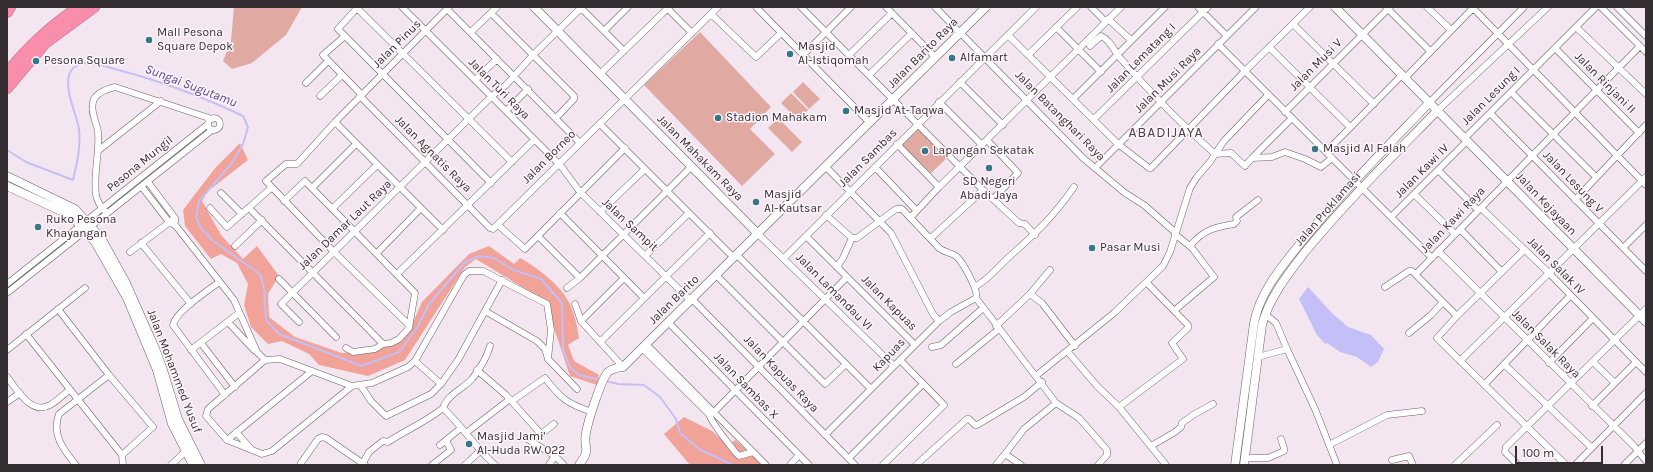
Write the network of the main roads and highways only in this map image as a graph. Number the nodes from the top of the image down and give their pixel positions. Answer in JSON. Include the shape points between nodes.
{"nodes":[{"id":1,"x":10,"y":7,"type":"edge"},
{"id":2,"x":79,"y":7,"type":"edge"},
{"id":3,"x":94,"y":7,"type":"edge"},
{"id":4,"x":7,"y":12,"type":"edge"},
{"id":5,"x":7,"y":74,"type":"edge"},
{"id":6,"x":7,"y":88,"type":"edge"}],
"edges":[{"from":1,"to":4,"type":"highway"},
{"from":2,"to":5,"type":"highway","via":[[26,49]]},
{"from":3,"to":6,"type":"highway","via":[[45,43]]}]}
